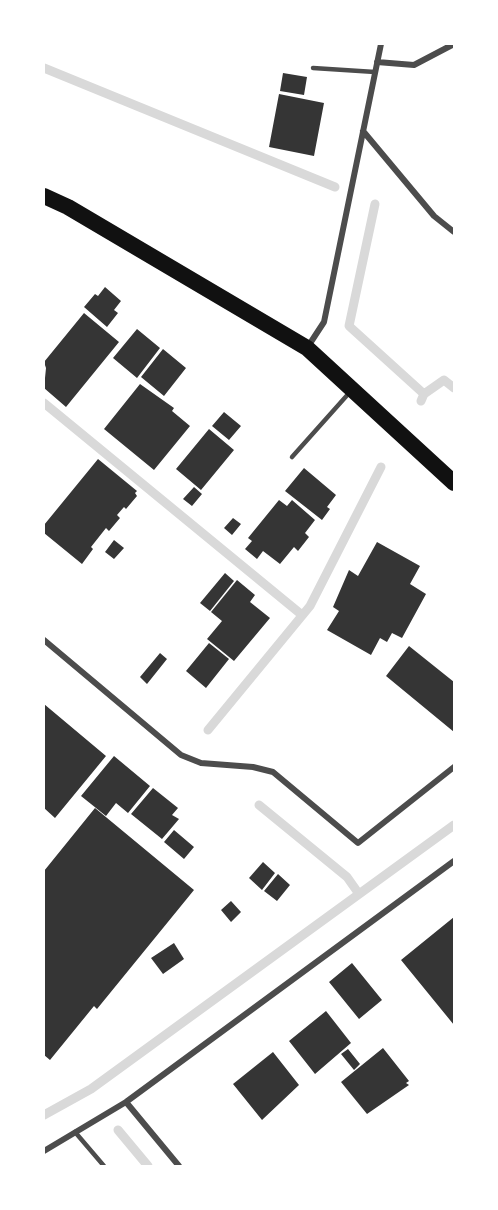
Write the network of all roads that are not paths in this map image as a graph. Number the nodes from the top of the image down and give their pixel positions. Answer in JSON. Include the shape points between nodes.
{"nodes":[{"id":1,"x":381,"y":44,"type":"edge"},
{"id":2,"x":454,"y":44,"type":"edge"},
{"id":3,"x":377,"y":62,"type":"junction"},
{"id":4,"x":313,"y":68,"type":"dead end"},
{"id":5,"x":375,"y":72,"type":"junction"},
{"id":6,"x":363,"y":131,"type":"junction"},
{"id":7,"x":44,"y":196,"type":"edge"},
{"id":8,"x":454,"y":232,"type":"edge"},
{"id":9,"x":307,"y":348,"type":"junction"},
{"id":10,"x":352,"y":389,"type":"junction"},
{"id":11,"x":292,"y":457,"type":"dead end"},
{"id":12,"x":454,"y":483,"type":"edge"},
{"id":13,"x":44,"y":640,"type":"edge"},
{"id":14,"x":454,"y":767,"type":"edge"},
{"id":15,"x":454,"y":861,"type":"edge"},
{"id":16,"x":126,"y":1102,"type":"junction"},
{"id":17,"x":75,"y":1132,"type":"junction"},
{"id":18,"x":44,"y":1151,"type":"edge"},
{"id":19,"x":104,"y":1167,"type":"edge"},
{"id":20,"x":179,"y":1167,"type":"edge"}],
"edges":[{"from":1,"to":3,"type":"street"},
{"from":2,"to":3,"type":"street","via":[[414,65]]},
{"from":3,"to":5,"type":"street"},
{"from":4,"to":5,"type":"lane"},
{"from":5,"to":6,"type":"street"},
{"from":6,"to":8,"type":"street","via":[[434,216]]},
{"from":6,"to":9,"type":"street","via":[[324,322]]},
{"from":7,"to":9,"type":"highway"},
{"from":9,"to":10,"type":"highway"},
{"from":10,"to":11,"type":"lane"},
{"from":10,"to":12,"type":"highway"},
{"from":13,"to":14,"type":"street","via":[[181,755],[201,763],[253,766],[273,772],[358,843]]},
{"from":15,"to":16,"type":"street"},
{"from":16,"to":17,"type":"street"},
{"from":16,"to":20,"type":"street"},
{"from":17,"to":18,"type":"street"},
{"from":17,"to":19,"type":"lane"}]}
